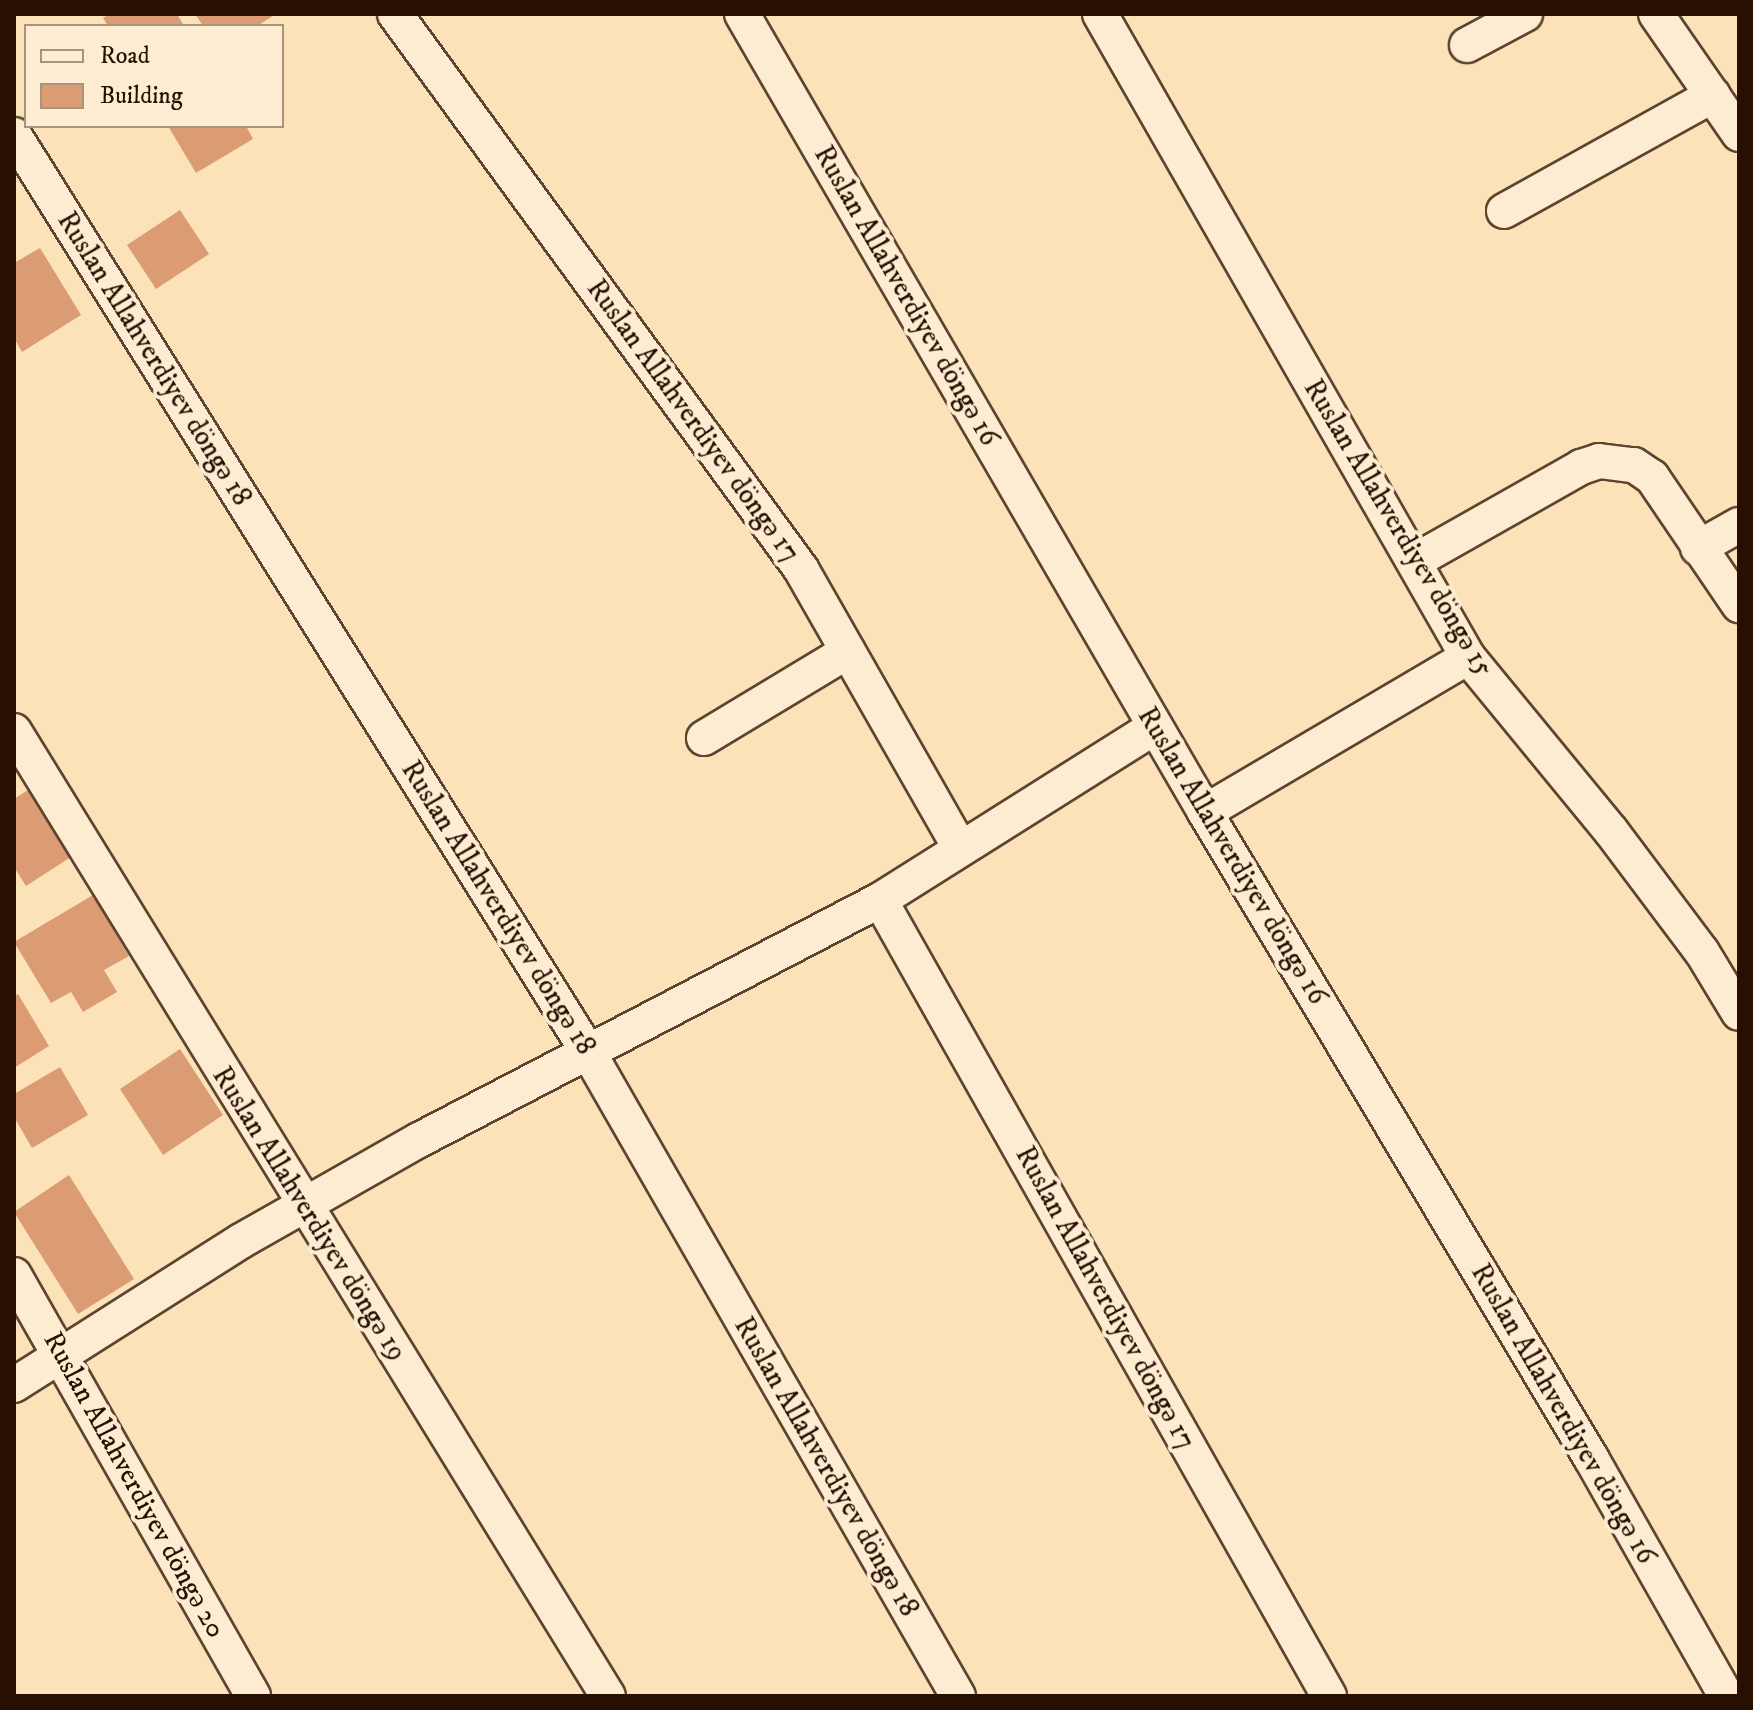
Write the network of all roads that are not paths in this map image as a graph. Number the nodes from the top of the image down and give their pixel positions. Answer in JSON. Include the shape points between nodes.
{"nodes":[{"id":1,"x":395,"y":14,"type":"edge"},
{"id":2,"x":742,"y":14,"type":"edge"},
{"id":3,"x":1100,"y":14,"type":"edge"},
{"id":4,"x":1525,"y":14,"type":"edge"},
{"id":5,"x":1656,"y":14,"type":"edge"},
{"id":6,"x":1467,"y":45,"type":"dead end"},
{"id":7,"x":1713,"y":95,"type":"junction"},
{"id":8,"x":1739,"y":134,"type":"edge"},
{"id":9,"x":14,"y":135,"type":"edge"},
{"id":10,"x":1504,"y":211,"type":"dead end"},
{"id":11,"x":1739,"y":525,"type":"edge"},
{"id":12,"x":1698,"y":548,"type":"junction"},
{"id":13,"x":1415,"y":561,"type":"junction"},
{"id":14,"x":1739,"y":605,"type":"edge"},
{"id":15,"x":848,"y":651,"type":"junction"},
{"id":16,"x":1468,"y":657,"type":"junction"},
{"id":17,"x":1155,"y":727,"type":"junction"},
{"id":18,"x":14,"y":731,"type":"edge"},
{"id":19,"x":704,"y":738,"type":"dead end"},
{"id":20,"x":1205,"y":812,"type":"junction"},
{"id":21,"x":960,"y":848,"type":"junction"},
{"id":22,"x":880,"y":900,"type":"junction"},
{"id":23,"x":1739,"y":1013,"type":"edge"},
{"id":24,"x":590,"y":1055,"type":"junction"},
{"id":25,"x":303,"y":1205,"type":"junction"},
{"id":26,"x":14,"y":1275,"type":"edge"},
{"id":27,"x":63,"y":1355,"type":"junction"},
{"id":28,"x":14,"y":1385,"type":"edge"},
{"id":29,"x":253,"y":1696,"type":"edge"},
{"id":30,"x":608,"y":1696,"type":"edge"},
{"id":31,"x":958,"y":1696,"type":"edge"},
{"id":32,"x":1329,"y":1696,"type":"edge"},
{"id":33,"x":1726,"y":1696,"type":"edge"}],
"edges":[{"from":1,"to":15,"type":"street","name":"Ruslan Allahverdiyev döngə 17","via":[[733,470],[801,569]]},
{"from":2,"to":17,"type":"street","name":"Ruslan Allahverdiyev döngə 16"},
{"from":3,"to":13,"type":"street","name":"Ruslan Allahverdiyev döngə 15"},
{"from":4,"to":6,"type":"street"},
{"from":5,"to":7,"type":"street"},
{"from":7,"to":8,"type":"street"},
{"from":7,"to":10,"type":"street"},
{"from":9,"to":24,"type":"street","name":"Ruslan Allahverdiyev döngə 18"},
{"from":11,"to":12,"type":"street"},
{"from":12,"to":13,"type":"street","via":[[1652,477],[1634,465],[1599,461]]},
{"from":12,"to":14,"type":"street"},
{"from":13,"to":16,"type":"street","name":"Ruslan Allahverdiyev döngə 15"},
{"from":15,"to":19,"type":"street"},
{"from":15,"to":21,"type":"street","name":"Ruslan Allahverdiyev döngə 17"},
{"from":16,"to":20,"type":"street"},
{"from":16,"to":23,"type":"street","name":"Ruslan Allahverdiyev döngə 15","via":[[1611,831],[1702,952]]},
{"from":17,"to":20,"type":"street","name":"Ruslan Allahverdiyev döngə 16"},
{"from":17,"to":21,"type":"street"},
{"from":18,"to":25,"type":"street","name":"Ruslan Allahverdiyev döngə 19"},
{"from":20,"to":33,"type":"street","name":"Ruslan Allahverdiyev döngə 16","via":[[1591,1458]]},
{"from":21,"to":22,"type":"street"},
{"from":22,"to":24,"type":"street"},
{"from":22,"to":32,"type":"street","name":"Ruslan Allahverdiyev döngə 17"},
{"from":24,"to":25,"type":"street"},
{"from":24,"to":31,"type":"street","name":"Ruslan Allahverdiyev döngə 18"},
{"from":25,"to":27,"type":"street"},
{"from":25,"to":30,"type":"street","name":"Ruslan Allahverdiyev döngə 19"},
{"from":26,"to":27,"type":"street","name":"Ruslan Allahverdiyev döngə 20"},
{"from":27,"to":28,"type":"street"},
{"from":27,"to":29,"type":"street","name":"Ruslan Allahverdiyev döngə 20"}]}
